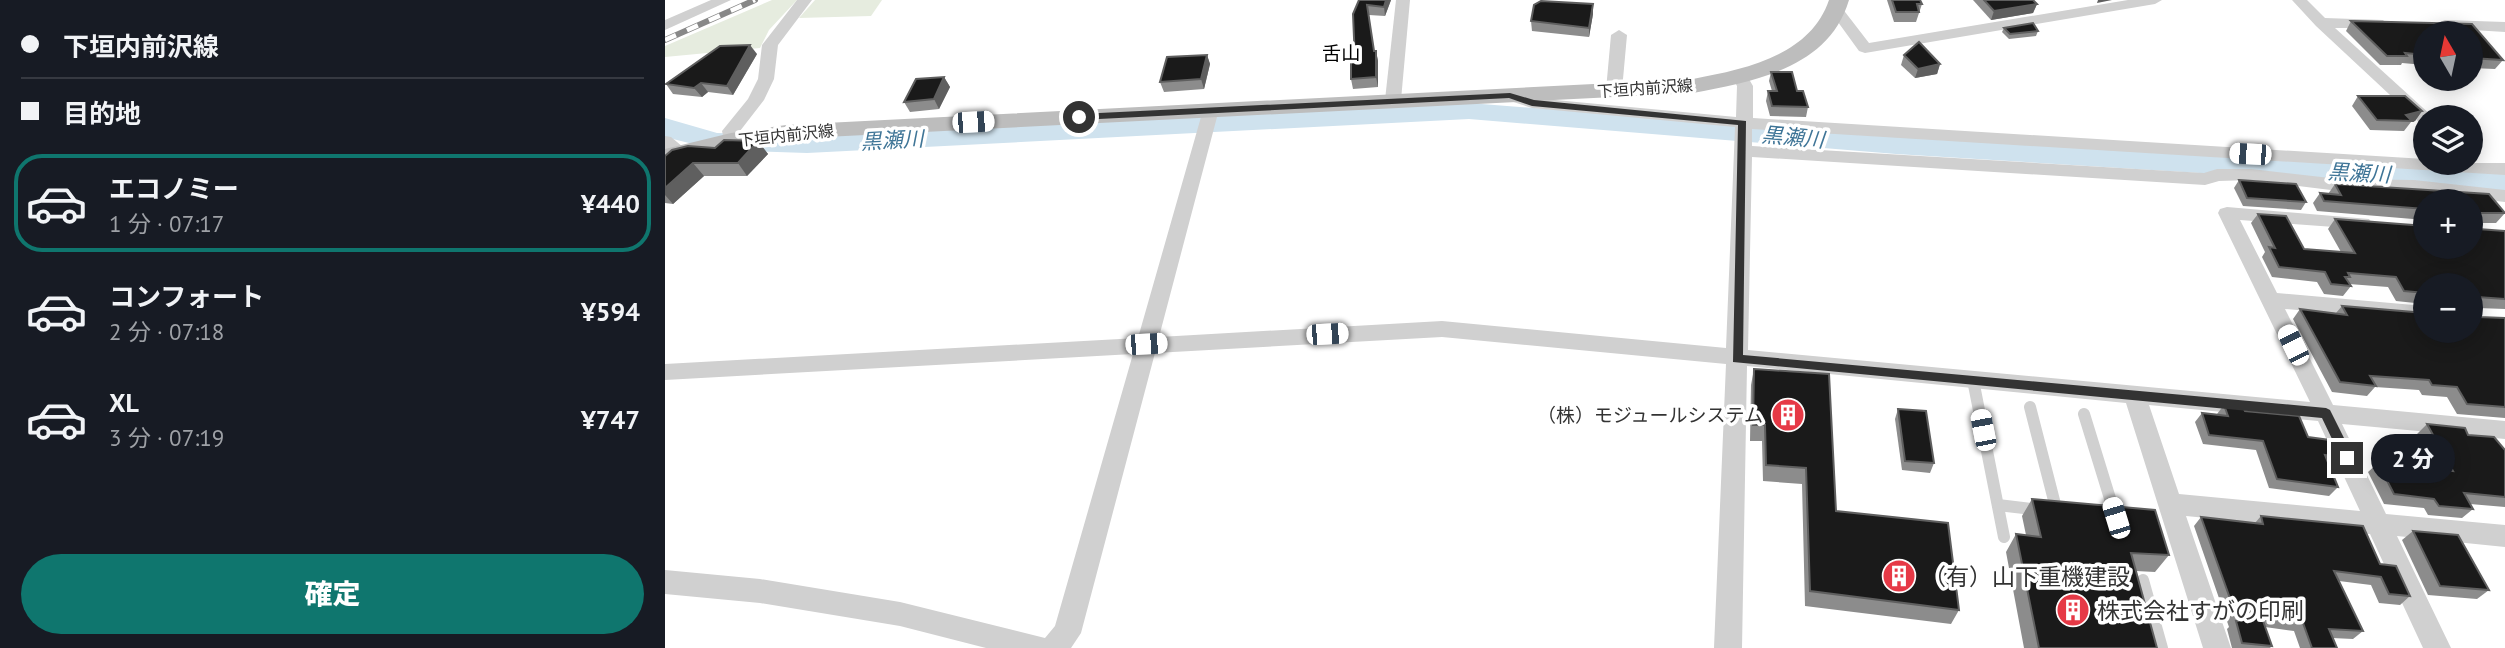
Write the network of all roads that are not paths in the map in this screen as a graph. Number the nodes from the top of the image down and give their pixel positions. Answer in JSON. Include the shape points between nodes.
{"nodes":[{"id":1,"x":724,"y":0,"type":"edge"},
{"id":2,"x":805,"y":0,"type":"edge"},
{"id":3,"x":1403,"y":0,"type":"edge"},
{"id":4,"x":2155,"y":0,"type":"edge"},
{"id":5,"x":2299,"y":0,"type":"edge"},
{"id":6,"x":1838,"y":5,"type":"edge"},
{"id":7,"x":2321,"y":23,"type":"junction"},
{"id":8,"x":2396,"y":23,"type":"edge"},
{"id":9,"x":665,"y":25,"type":"edge"},
{"id":10,"x":2483,"y":26,"type":"edge"},
{"id":11,"x":2505,"y":27,"type":"edge"},
{"id":12,"x":1619,"y":35,"type":"dead end"},
{"id":13,"x":1740,"y":77,"type":"junction"},
{"id":14,"x":1614,"y":90,"type":"junction"},
{"id":15,"x":1510,"y":95,"type":"junction"},
{"id":16,"x":1393,"y":100,"type":"junction"},
{"id":17,"x":2413,"y":107,"type":"edge"},
{"id":18,"x":1209,"y":117,"type":"dead end"},
{"id":19,"x":1743,"y":123,"type":"junction"},
{"id":20,"x":731,"y":140,"type":"junction"},
{"id":21,"x":1743,"y":148,"type":"junction"},
{"id":22,"x":677,"y":150,"type":"edge"},
{"id":23,"x":2413,"y":162,"type":"edge"},
{"id":24,"x":2483,"y":167,"type":"edge"},
{"id":25,"x":2505,"y":169,"type":"edge"},
{"id":26,"x":2474,"y":175,"type":"edge"},
{"id":27,"x":2494,"y":198,"type":"edge"},
{"id":28,"x":2386,"y":225,"type":"edge"},
{"id":29,"x":2270,"y":300,"type":"junction"},
{"id":30,"x":2413,"y":312,"type":"edge"},
{"id":31,"x":1146,"y":344,"type":"junction"},
{"id":32,"x":1737,"y":359,"type":"junction"},
{"id":33,"x":665,"y":372,"type":"edge"},
{"id":34,"x":1973,"y":380,"type":"junction"},
{"id":35,"x":2134,"y":394,"type":"junction"},
{"id":36,"x":2029,"y":407,"type":"dead end"},
{"id":37,"x":2326,"y":413,"type":"junction"},
{"id":38,"x":2084,"y":414,"type":"dead end"},
{"id":39,"x":2497,"y":429,"type":"edge"},
{"id":40,"x":2505,"y":452,"type":"edge"},
{"id":41,"x":2171,"y":504,"type":"junction"},
{"id":42,"x":1998,"y":505,"type":"junction"},
{"id":43,"x":2104,"y":517,"type":"edge"},
{"id":44,"x":2379,"y":524,"type":"junction"},
{"id":45,"x":2505,"y":536,"type":"edge"},
{"id":46,"x":2004,"y":537,"type":"dead end"},
{"id":47,"x":2143,"y":580,"type":"dead end"},
{"id":48,"x":665,"y":582,"type":"edge"},
{"id":49,"x":1038,"y":648,"type":"edge"},
{"id":50,"x":1054,"y":648,"type":"edge"},
{"id":51,"x":1728,"y":648,"type":"edge"},
{"id":52,"x":2162,"y":648,"type":"edge"},
{"id":53,"x":2217,"y":648,"type":"edge"},
{"id":54,"x":2437,"y":648,"type":"edge"}],
"edges":[{"from":1,"to":9,"type":"street"},
{"from":2,"to":20,"type":"street","via":[[770,45],[766,79],[731,131]]},
{"from":3,"to":16,"type":"street"},
{"from":4,"to":6,"type":"street","via":[[1865,48]]},
{"from":5,"to":7,"type":"street"},
{"from":6,"to":13,"type":"main road","name":"下垣内前沢線","via":[[1819,38],[1776,65]]},
{"from":7,"to":8,"type":"street"},
{"from":7,"to":17,"type":"street"},
{"from":10,"to":11,"type":"street"},
{"from":12,"to":14,"type":"street"},
{"from":13,"to":14,"type":"main road","name":"下垣内前沢線","via":[[1693,86]]},
{"from":13,"to":19,"type":"street","via":[[1745,86]]},
{"from":14,"to":15,"type":"main road","name":"下垣内前沢線"},
{"from":15,"to":16,"type":"main road","name":"下垣内前沢線"},
{"from":15,"to":19,"type":"street","via":[[1532,103]]},
{"from":16,"to":20,"type":"main road","name":"下垣内前沢線","via":[[786,132]]},
{"from":18,"to":31,"type":"street"},
{"from":19,"to":21,"type":"street"},
{"from":19,"to":23,"type":"street"},
{"from":20,"to":22,"type":"main road","name":"下垣内前沢線"},
{"from":21,"to":27,"type":"street","via":[[2205,180],[2213,175],[2418,186]]},
{"from":21,"to":32,"type":"street"},
{"from":24,"to":25,"type":"street"},
{"from":26,"to":27,"type":"street"},
{"from":28,"to":29,"type":"street","via":[[2227,213]]},
{"from":29,"to":30,"type":"street"},
{"from":29,"to":37,"type":"street"},
{"from":31,"to":32,"type":"street","via":[[1442,329]]},
{"from":31,"to":33,"type":"street"},
{"from":31,"to":50,"type":"street","via":[[1067,633]]},
{"from":32,"to":34,"type":"street"},
{"from":32,"to":51,"type":"street"},
{"from":34,"to":35,"type":"street"},
{"from":34,"to":42,"type":"lane"},
{"from":35,"to":37,"type":"street"},
{"from":35,"to":41,"type":"street"},
{"from":36,"to":42,"type":"lane","via":[[2063,512]]},
{"from":37,"to":39,"type":"street"},
{"from":37,"to":44,"type":"street"},
{"from":38,"to":43,"type":"lane","via":[[2116,518]]},
{"from":39,"to":40,"type":"street"},
{"from":41,"to":44,"type":"street"},
{"from":41,"to":53,"type":"street"},
{"from":42,"to":46,"type":"lane"},
{"from":44,"to":45,"type":"street"},
{"from":44,"to":54,"type":"street"},
{"from":47,"to":52,"type":"lane"},
{"from":48,"to":49,"type":"street","via":[[760,591],[900,614]]}]}
